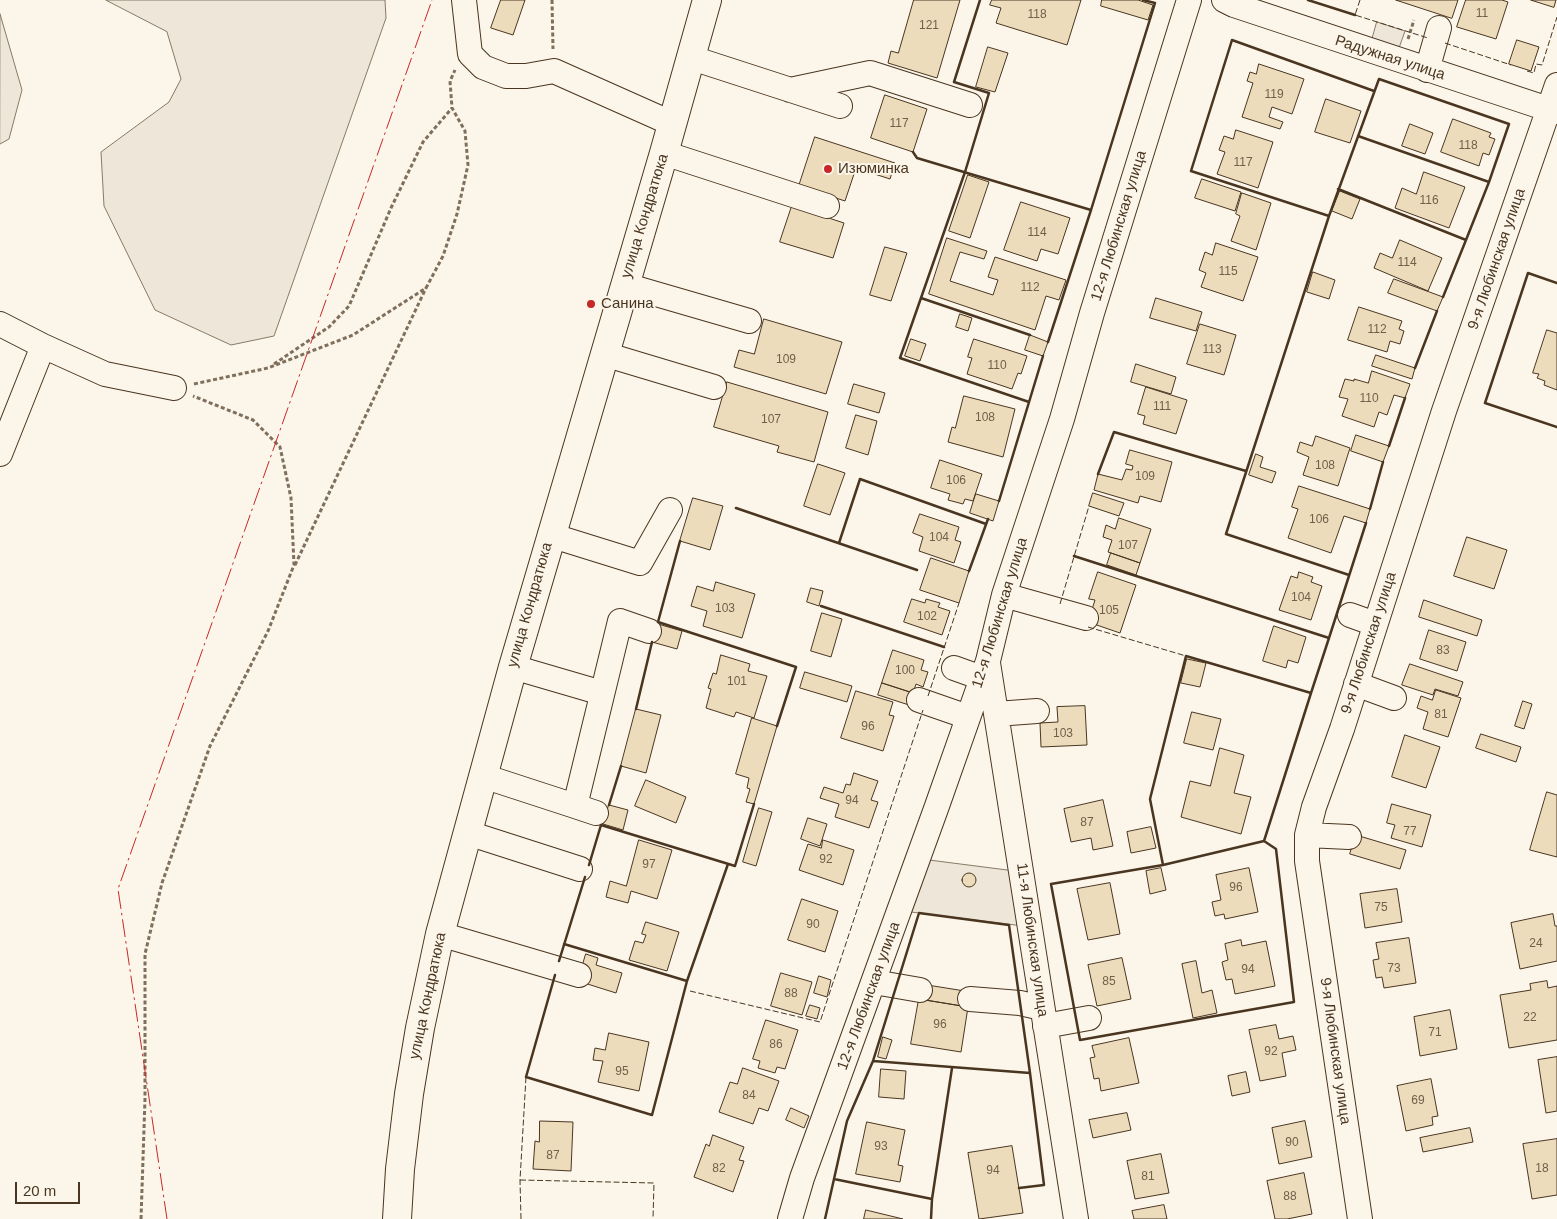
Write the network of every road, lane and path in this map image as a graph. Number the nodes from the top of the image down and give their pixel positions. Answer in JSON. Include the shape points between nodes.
{"nodes":[{"id":1,"x":464,"y":0,"type":"edge"},
{"id":2,"x":552,"y":0,"type":"edge"},
{"id":3,"x":707,"y":0,"type":"edge"},
{"id":4,"x":1189,"y":0,"type":"edge"},
{"id":5,"x":1224,"y":0,"type":"edge"},
{"id":6,"x":1440,"y":28,"type":"dead end"},
{"id":7,"x":470,"y":54,"type":"junction"},
{"id":8,"x":692,"y":58,"type":"junction"},
{"id":9,"x":1427,"y":70,"type":"junction"},
{"id":10,"x":554,"y":71,"type":"junction"},
{"id":11,"x":1557,"y":84,"type":"edge"},
{"id":12,"x":790,"y":90,"type":"junction"},
{"id":13,"x":970,"y":105,"type":"dead end"},
{"id":14,"x":840,"y":106,"type":"dead end"},
{"id":15,"x":452,"y":108,"type":"junction"},
{"id":16,"x":1553,"y":111,"type":"edge"},
{"id":17,"x":673,"y":124,"type":"junction"},
{"id":18,"x":664,"y":154,"type":"junction"},
{"id":19,"x":827,"y":206,"type":"dead end"},
{"id":20,"x":625,"y":285,"type":"junction"},
{"id":21,"x":426,"y":288,"type":"junction"},
{"id":22,"x":749,"y":321,"type":"dead end"},
{"id":23,"x":0,"y":324,"type":"edge"},
{"id":24,"x":43,"y":346,"type":"junction"},
{"id":25,"x":604,"y":354,"type":"junction"},
{"id":26,"x":268,"y":368,"type":"junction"},
{"id":27,"x":714,"y":387,"type":"dead end"},
{"id":28,"x":174,"y":388,"type":"junction"},
{"id":29,"x":0,"y":454,"type":"edge"},
{"id":30,"x":670,"y":510,"type":"dead end"},
{"id":31,"x":550,"y":535,"type":"junction"},
{"id":32,"x":294,"y":565,"type":"junction"},
{"id":33,"x":1004,"y":595,"type":"junction"},
{"id":34,"x":1350,"y":615,"type":"dead end"},
{"id":35,"x":1086,"y":618,"type":"dead end"},
{"id":36,"x":1375,"y":624,"type":"junction"},
{"id":37,"x":649,"y":631,"type":"dead end"},
{"id":38,"x":513,"y":666,"type":"junction"},
{"id":39,"x":954,"y":668,"type":"dead end"},
{"id":40,"x":985,"y":669,"type":"junction"},
{"id":41,"x":1356,"y":684,"type":"junction"},
{"id":42,"x":602,"y":693,"type":"junction"},
{"id":43,"x":1394,"y":698,"type":"dead end"},
{"id":44,"x":919,"y":700,"type":"dead end"},
{"id":45,"x":1037,"y":711,"type":"dead end"},
{"id":46,"x":996,"y":714,"type":"junction"},
{"id":47,"x":968,"y":717,"type":"junction"},
{"id":48,"x":483,"y":776,"type":"junction"},
{"id":49,"x":468,"y":833,"type":"junction"},
{"id":50,"x":1307,"y":835,"type":"junction"},
{"id":51,"x":1349,"y":837,"type":"dead end"},
{"id":52,"x":580,"y":869,"type":"dead end"},
{"id":53,"x":440,"y":934,"type":"junction"},
{"id":54,"x":579,"y":975,"type":"dead end"},
{"id":55,"x":874,"y":982,"type":"junction"},
{"id":56,"x":920,"y":990,"type":"dead end"},
{"id":57,"x":970,"y":999,"type":"dead end"},
{"id":58,"x":1044,"y":1017,"type":"junction"},
{"id":59,"x":1090,"y":1018,"type":"dead end"},
{"id":60,"x":142,"y":1219,"type":"edge"},
{"id":61,"x":396,"y":1219,"type":"edge"},
{"id":62,"x":790,"y":1219,"type":"edge"},
{"id":63,"x":1076,"y":1219,"type":"edge"},
{"id":64,"x":1360,"y":1219,"type":"edge"}],
"edges":[{"from":1,"to":7,"type":"street"},
{"from":2,"to":10,"type":"path"},
{"from":3,"to":8,"type":"main road","name":"улица Кондратюка"},
{"from":4,"to":33,"type":"street","name":"12-я Любинская улица","via":[[1062,419]]},
{"from":5,"to":9,"type":"street","name":"Радужная улица"},
{"from":6,"to":9,"type":"street"},
{"from":7,"to":10,"type":"street","via":[[483,67],[506,76]]},
{"from":7,"to":15,"type":"path","via":[[458,65],[450,81]]},
{"from":8,"to":12,"type":"street"},
{"from":8,"to":17,"type":"main road","name":"улица Кондратюка"},
{"from":9,"to":16,"type":"street","name":"Радужная улица"},
{"from":10,"to":17,"type":"street"},
{"from":11,"to":16,"type":"street","name":"9-я Любинская улица"},
{"from":12,"to":13,"type":"street","via":[[870,72]]},
{"from":12,"to":14,"type":"street"},
{"from":15,"to":21,"type":"path","via":[[465,131],[468,165],[443,256]]},
{"from":15,"to":26,"type":"path","via":[[423,142],[349,306],[329,327]]},
{"from":16,"to":36,"type":"street","name":"9-я Любинская улица","via":[[1444,411]]},
{"from":17,"to":18,"type":"main road","name":"улица Кондратюка"},
{"from":18,"to":19,"type":"street"},
{"from":18,"to":20,"type":"main road","name":"улица Кондратюка"},
{"from":20,"to":22,"type":"street"},
{"from":20,"to":25,"type":"main road","name":"улица Кондратюка"},
{"from":21,"to":26,"type":"path","via":[[353,335]]},
{"from":21,"to":32,"type":"path"},
{"from":23,"to":24,"type":"street"},
{"from":24,"to":28,"type":"street","via":[[105,374]]},
{"from":24,"to":29,"type":"street"},
{"from":25,"to":27,"type":"street"},
{"from":25,"to":31,"type":"main road","name":"улица Кондратюка"},
{"from":26,"to":28,"type":"path"},
{"from":28,"to":32,"type":"path","via":[[253,420],[280,447],[292,498]]},
{"from":30,"to":31,"type":"street","via":[[640,563]]},
{"from":31,"to":38,"type":"main road","name":"улица Кондратюка"},
{"from":32,"to":60,"type":"path","via":[[268,631],[210,746],[162,883],[147,945]]},
{"from":33,"to":35,"type":"street"},
{"from":33,"to":40,"type":"street","name":"12-я Любинская улица"},
{"from":34,"to":36,"type":"street"},
{"from":36,"to":41,"type":"street","name":"9-я Любинская улица"},
{"from":37,"to":42,"type":"street","via":[[620,621]]},
{"from":38,"to":42,"type":"street"},
{"from":38,"to":48,"type":"main road","name":"улица Кондратюка"},
{"from":39,"to":40,"type":"street"},
{"from":40,"to":46,"type":"street","name":"11-я Любинская улица"},
{"from":40,"to":47,"type":"street","name":"12-я Любинская улица"},
{"from":41,"to":43,"type":"street"},
{"from":41,"to":50,"type":"street","name":"9-я Любинская улица"},
{"from":42,"to":48,"type":"street","via":[[586,809]]},
{"from":44,"to":47,"type":"street"},
{"from":45,"to":46,"type":"street"},
{"from":46,"to":58,"type":"street","name":"11-я Любинская улица"},
{"from":47,"to":55,"type":"street","name":"12-я Любинская улица"},
{"from":48,"to":49,"type":"main road","name":"улица Кондратюка"},
{"from":49,"to":52,"type":"street"},
{"from":49,"to":53,"type":"main road","name":"улица Кондратюка"},
{"from":50,"to":51,"type":"street"},
{"from":50,"to":64,"type":"street","name":"9-я Любинская улица","via":[[1307,861]]},
{"from":53,"to":54,"type":"street"},
{"from":53,"to":61,"type":"main road","name":"улица Кондратюка","via":[[409,1094]]},
{"from":55,"to":56,"type":"street"},
{"from":55,"to":62,"type":"street","name":"12-я Любинская улица"},
{"from":57,"to":58,"type":"street","via":[[1020,1003]]},
{"from":58,"to":59,"type":"street"},
{"from":58,"to":63,"type":"street","name":"11-я Любинская улица"}]}
